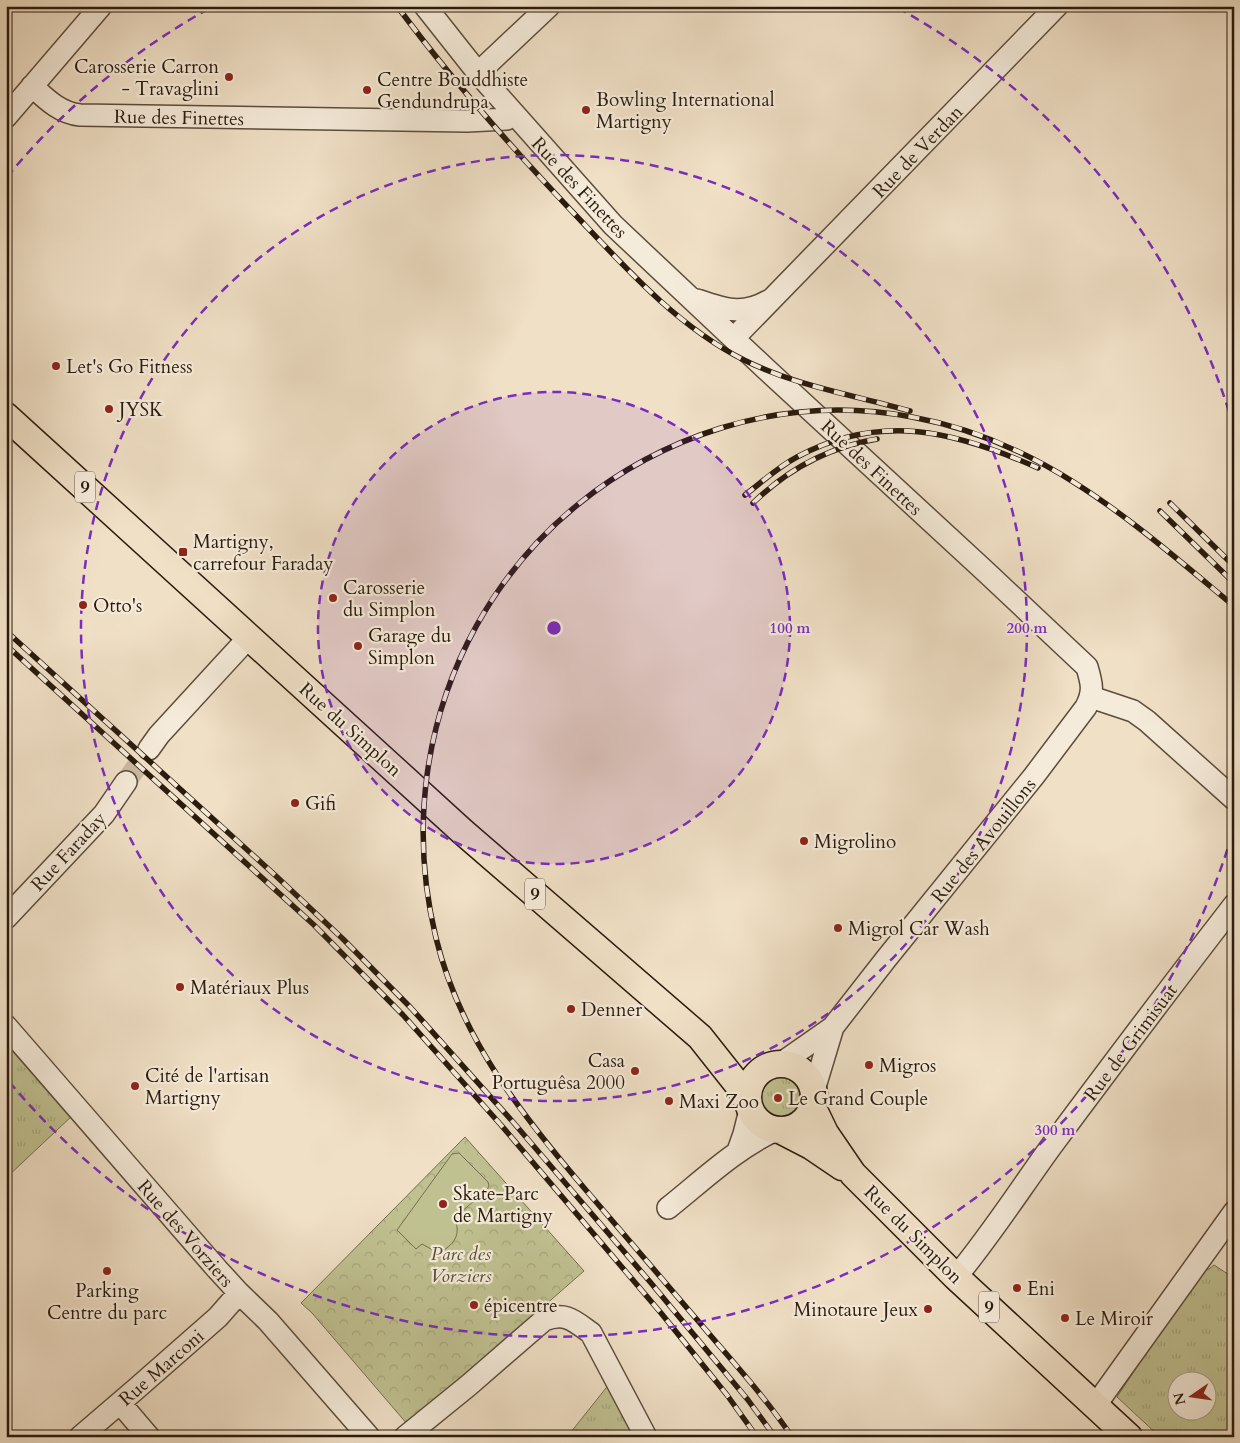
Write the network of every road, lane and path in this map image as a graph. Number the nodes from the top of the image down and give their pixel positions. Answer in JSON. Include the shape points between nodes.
{"nodes":[{"id":1,"x":101,"y":6,"type":"edge"},
{"id":2,"x":425,"y":6,"type":"edge"},
{"id":3,"x":549,"y":6,"type":"edge"},
{"id":4,"x":1057,"y":6,"type":"edge"},
{"id":5,"x":478,"y":73,"type":"junction"},
{"id":6,"x":32,"y":86,"type":"junction"},
{"id":7,"x":514,"y":114,"type":"junction"},
{"id":8,"x":6,"y":117,"type":"edge"},
{"id":9,"x":777,"y":296,"type":"junction"},
{"id":10,"x":691,"y":298,"type":"junction"},
{"id":11,"x":734,"y":338,"type":"junction"},
{"id":12,"x":6,"y":416,"type":"edge"},
{"id":13,"x":249,"y":637,"type":"junction"},
{"id":14,"x":1091,"y":697,"type":"junction"},
{"id":15,"x":149,"y":749,"type":"tunnel mouth"},
{"id":16,"x":126,"y":782,"type":"tunnel mouth"},
{"id":17,"x":1234,"y":799,"type":"edge"},
{"id":18,"x":1234,"y":905,"type":"edge"},
{"id":19,"x":6,"y":918,"type":"edge"},
{"id":20,"x":6,"y":1026,"type":"edge"},
{"id":21,"x":834,"y":1027,"type":"junction"},
{"id":22,"x":700,"y":1037,"type":"junction"},
{"id":23,"x":774,"y":1065,"type":"junction"},
{"id":24,"x":813,"y":1099,"type":"junction"},
{"id":25,"x":749,"y":1107,"type":"junction"},
{"id":26,"x":779,"y":1131,"type":"junction"},
{"id":27,"x":738,"y":1151,"type":"junction"},
{"id":28,"x":853,"y":1174,"type":"junction"},
{"id":29,"x":668,"y":1208,"type":"dead end"},
{"id":30,"x":1234,"y":1212,"type":"edge"},
{"id":31,"x":956,"y":1277,"type":"junction"},
{"id":32,"x":239,"y":1293,"type":"junction"},
{"id":33,"x":120,"y":1403,"type":"junction"},
{"id":34,"x":1095,"y":1406,"type":"junction"},
{"id":35,"x":80,"y":1437,"type":"edge"},
{"id":36,"x":149,"y":1437,"type":"edge"},
{"id":37,"x":369,"y":1437,"type":"edge"},
{"id":38,"x":404,"y":1437,"type":"edge"},
{"id":39,"x":646,"y":1437,"type":"edge"},
{"id":40,"x":1129,"y":1437,"type":"edge"}],
"edges":[{"from":1,"to":6,"type":"street"},
{"from":2,"to":5,"type":"street","name":"Rue des Finettes"},
{"from":3,"to":5,"type":"street"},
{"from":4,"to":9,"type":"street","name":"Rue de Verdan"},
{"from":5,"to":7,"type":"street","name":"Rue des Finettes"},
{"from":6,"to":7,"type":"street","name":"Rue des Finettes","via":[[60,109],[80,115],[467,121],[507,118]]},
{"from":6,"to":8,"type":"street"},
{"from":7,"to":10,"type":"street","name":"Rue des Finettes","via":[[613,226]]},
{"from":9,"to":10,"type":"street","name":"Rue de Verdan","via":[[743,310]]},
{"from":9,"to":11,"type":"street","name":"Rue de Verdan"},
{"from":10,"to":11,"type":"street","name":"Rue des Finettes"},
{"from":11,"to":14,"type":"street","name":"Rue des Finettes","via":[[1087,667],[1092,684]]},
{"from":12,"to":13,"type":"main road","name":"Rue du Simplon","number":"9"},
{"from":13,"to":15,"type":"street"},
{"from":13,"to":22,"type":"main road","name":"Rue du Simplon","number":"9","via":[[463,832]]},
{"from":14,"to":17,"type":"street","via":[[1132,711],[1147,721]]},
{"from":14,"to":21,"type":"street","name":"Rue des Avouillons","via":[[1034,776]]},
{"from":16,"to":19,"type":"street","name":"Rue Faraday","via":[[104,814]]},
{"from":18,"to":31,"type":"street","name":"Rue de Grimisuat","via":[[1136,1031]]},
{"from":20,"to":32,"type":"street","name":"Rue des Vorziers"},
{"from":21,"to":23,"type":"street","name":"Rue des Avouillons"},
{"from":21,"to":24,"type":"street","name":"Rue des Avouillons"},
{"from":22,"to":23,"type":"main road","name":"Rue du Simplon","number":"9","via":[[739,1057]]},
{"from":22,"to":25,"type":"main road","name":"Rue du Simplon","number":"9","via":[[738,1085]]},
{"from":23,"to":24,"type":"main road","number":"9","via":[[789,1065],[801,1070],[810,1081]]},
{"from":23,"to":25,"type":"main road","via":[[763,1069],[752,1080]]},
{"from":24,"to":26,"type":"main road","via":[[810,1114],[801,1124]]},
{"from":24,"to":28,"type":"main road","name":"Rue du Simplon","number":"9","via":[[825,1133]]},
{"from":25,"to":26,"type":"main road","number":"9","via":[[760,1123]]},
{"from":25,"to":27,"type":"street"},
{"from":26,"to":27,"type":"street"},
{"from":26,"to":28,"type":"main road","name":"Rue du Simplon","number":"9","via":[[811,1146]]},
{"from":27,"to":29,"type":"street"},
{"from":28,"to":31,"type":"main road","name":"Rue du Simplon","number":"9"},
{"from":30,"to":34,"type":"street"},
{"from":31,"to":34,"type":"main road","name":"Rue du Simplon","number":"9"},
{"from":32,"to":33,"type":"street","name":"Rue Marconi","via":[[218,1317]]},
{"from":32,"to":37,"type":"street","name":"Rue des Vorziers","via":[[268,1320]]},
{"from":33,"to":35,"type":"street","name":"Rue Marconi"},
{"from":33,"to":36,"type":"street"},
{"from":34,"to":40,"type":"main road","name":"Rue du Simplon","number":"9"},
{"from":38,"to":39,"type":"street","via":[[544,1320],[555,1316],[576,1322],[591,1333]]}]}
